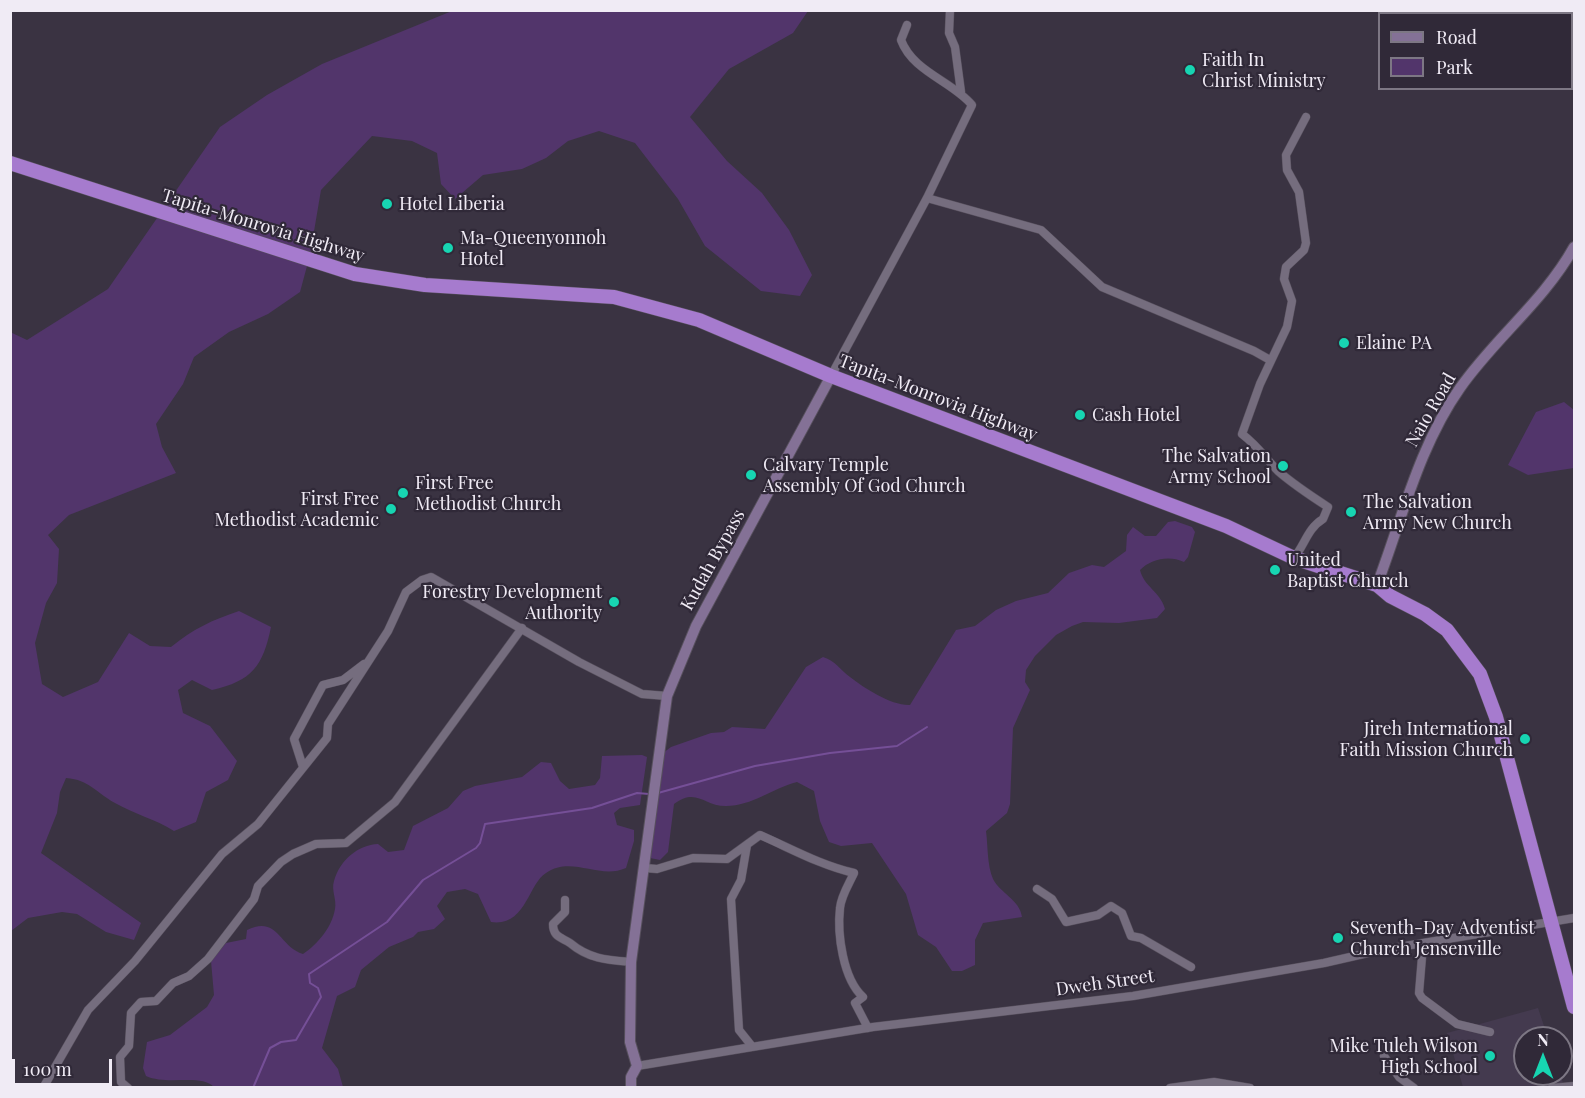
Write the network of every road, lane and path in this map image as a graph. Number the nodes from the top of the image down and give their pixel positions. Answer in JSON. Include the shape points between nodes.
{"nodes":[{"id":1,"x":950,"y":10,"type":"edge"},
{"id":2,"x":907,"y":25,"type":"dead end"},
{"id":3,"x":961,"y":92,"type":"junction"},
{"id":4,"x":1306,"y":117,"type":"dead end"},
{"id":5,"x":10,"y":163,"type":"edge"},
{"id":6,"x":927,"y":198,"type":"junction"},
{"id":7,"x":1575,"y":247,"type":"edge"},
{"id":8,"x":1270,"y":360,"type":"junction"},
{"id":9,"x":831,"y":376,"type":"junction"},
{"id":10,"x":1294,"y":558,"type":"junction"},
{"id":11,"x":1377,"y":585,"type":"junction"},
{"id":12,"x":522,"y":628,"type":"junction"},
{"id":13,"x":368,"y":662,"type":"junction"},
{"id":14,"x":667,"y":696,"type":"junction"},
{"id":15,"x":303,"y":767,"type":"junction"},
{"id":16,"x":747,"y":845,"type":"junction"},
{"id":17,"x":645,"y":868,"type":"junction"},
{"id":18,"x":1037,"y":889,"type":"dead end"},
{"id":19,"x":565,"y":900,"type":"dead end"},
{"id":20,"x":1575,"y":918,"type":"edge"},
{"id":21,"x":1552,"y":920,"type":"junction"},
{"id":22,"x":1423,"y":945,"type":"junction"},
{"id":23,"x":631,"y":962,"type":"junction"},
{"id":24,"x":1191,"y":967,"type":"dead end"},
{"id":25,"x":1575,"y":1007,"type":"edge"},
{"id":26,"x":868,"y":1028,"type":"junction"},
{"id":27,"x":1490,"y":1032,"type":"dead end"},
{"id":28,"x":751,"y":1045,"type":"junction"},
{"id":29,"x":1384,"y":1056,"type":"dead end"},
{"id":30,"x":637,"y":1066,"type":"junction"},
{"id":31,"x":1574,"y":1086,"type":"edge"},
{"id":32,"x":43,"y":1088,"type":"edge"},
{"id":33,"x":128,"y":1088,"type":"edge"},
{"id":34,"x":631,"y":1088,"type":"edge"},
{"id":35,"x":1170,"y":1088,"type":"edge"},
{"id":36,"x":1250,"y":1088,"type":"edge"},
{"id":37,"x":1414,"y":1088,"type":"edge"},
{"id":38,"x":1552,"y":1088,"type":"edge"},
{"id":39,"x":1569,"y":1088,"type":"edge"}],
"edges":[{"from":1,"to":3,"type":"street","via":[[949,33],[955,47]]},
{"from":2,"to":3,"type":"street","via":[[901,40],[911,58]]},
{"from":3,"to":6,"type":"street","name":"Kudah Bypass","via":[[972,105]]},
{"from":4,"to":8,"type":"street","via":[[1286,155],[1287,170],[1299,192],[1306,243],[1286,267],[1284,279],[1292,301],[1287,327]]},
{"from":5,"to":9,"type":"highway","name":"Tapita-Monrovia Highway","via":[[355,274],[425,285],[614,297],[663,308]]},
{"from":6,"to":8,"type":"street","via":[[1041,230],[1102,287]]},
{"from":6,"to":9,"type":"street","name":"Kudah Bypass"},
{"from":7,"to":11,"type":"street","name":"Naio Road","via":[[1545,292],[1458,390],[1421,461]]},
{"from":8,"to":10,"type":"street","via":[[1242,434],[1259,446],[1276,469],[1328,507],[1323,519],[1312,525]]},
{"from":9,"to":10,"type":"highway","name":"Tapita-Monrovia Highway","via":[[1226,526]]},
{"from":9,"to":14,"type":"street","name":"Kudah Bypass","via":[[696,626]]},
{"from":10,"to":11,"type":"highway","name":"Tapita-Monrovia Highway"},
{"from":11,"to":21,"type":"highway","name":"Tapita-Monrovia Highway","via":[[1447,630],[1480,674],[1496,717]]},
{"from":12,"to":13,"type":"street","via":[[431,577],[406,592]]},
{"from":12,"to":14,"type":"street","via":[[642,694]]},
{"from":12,"to":33,"type":"street","via":[[395,802],[346,843],[316,844],[281,862],[258,886],[249,906],[208,959],[189,976],[173,983],[156,1001],[141,1002],[131,1013],[129,1046],[120,1057],[121,1082]]},
{"from":13,"to":15,"type":"street","via":[[328,724],[327,738]]},
{"from":13,"to":15,"type":"street","via":[[343,680],[323,685],[317,694],[294,739]]},
{"from":14,"to":17,"type":"street","name":"Kudah Bypass"},
{"from":15,"to":32,"type":"street","via":[[258,824],[222,854],[135,961],[88,1010]]},
{"from":16,"to":17,"type":"street","via":[[727,859],[693,858],[657,869]]},
{"from":16,"to":26,"type":"street","via":[[760,836],[809,860],[854,873],[840,906],[839,921],[849,974],[855,990],[863,997],[855,1003]]},
{"from":16,"to":28,"type":"street","via":[[741,880],[731,898],[739,1030]]},
{"from":17,"to":23,"type":"street","name":"Kudah Bypass"},
{"from":18,"to":24,"type":"street","via":[[1052,899],[1066,922],[1098,915],[1111,906],[1122,913],[1131,936]]},
{"from":19,"to":23,"type":"street","via":[[564,915],[553,924],[559,939],[590,956]]},
{"from":20,"to":21,"type":"street","name":"Dweh Street"},
{"from":21,"to":22,"type":"street","name":"Dweh Street"},
{"from":21,"to":25,"type":"highway","name":"Tapita-Monrovia Highway"},
{"from":22,"to":26,"type":"street","name":"Dweh Street","via":[[1133,996]]},
{"from":22,"to":27,"type":"street","via":[[1419,993],[1422,998],[1457,1024]]},
{"from":23,"to":30,"type":"street","name":"Kudah Bypass","via":[[630,1041]]},
{"from":26,"to":28,"type":"street","name":"Dweh Street"},
{"from":28,"to":30,"type":"street","name":"Dweh Street"},
{"from":29,"to":37,"type":"street","via":[[1399,1077]]},
{"from":30,"to":34,"type":"street","name":"Kudah Bypass"},
{"from":31,"to":38,"type":"street"},
{"from":31,"to":39,"type":"street"},
{"from":35,"to":36,"type":"street","via":[[1214,1082]]}]}
